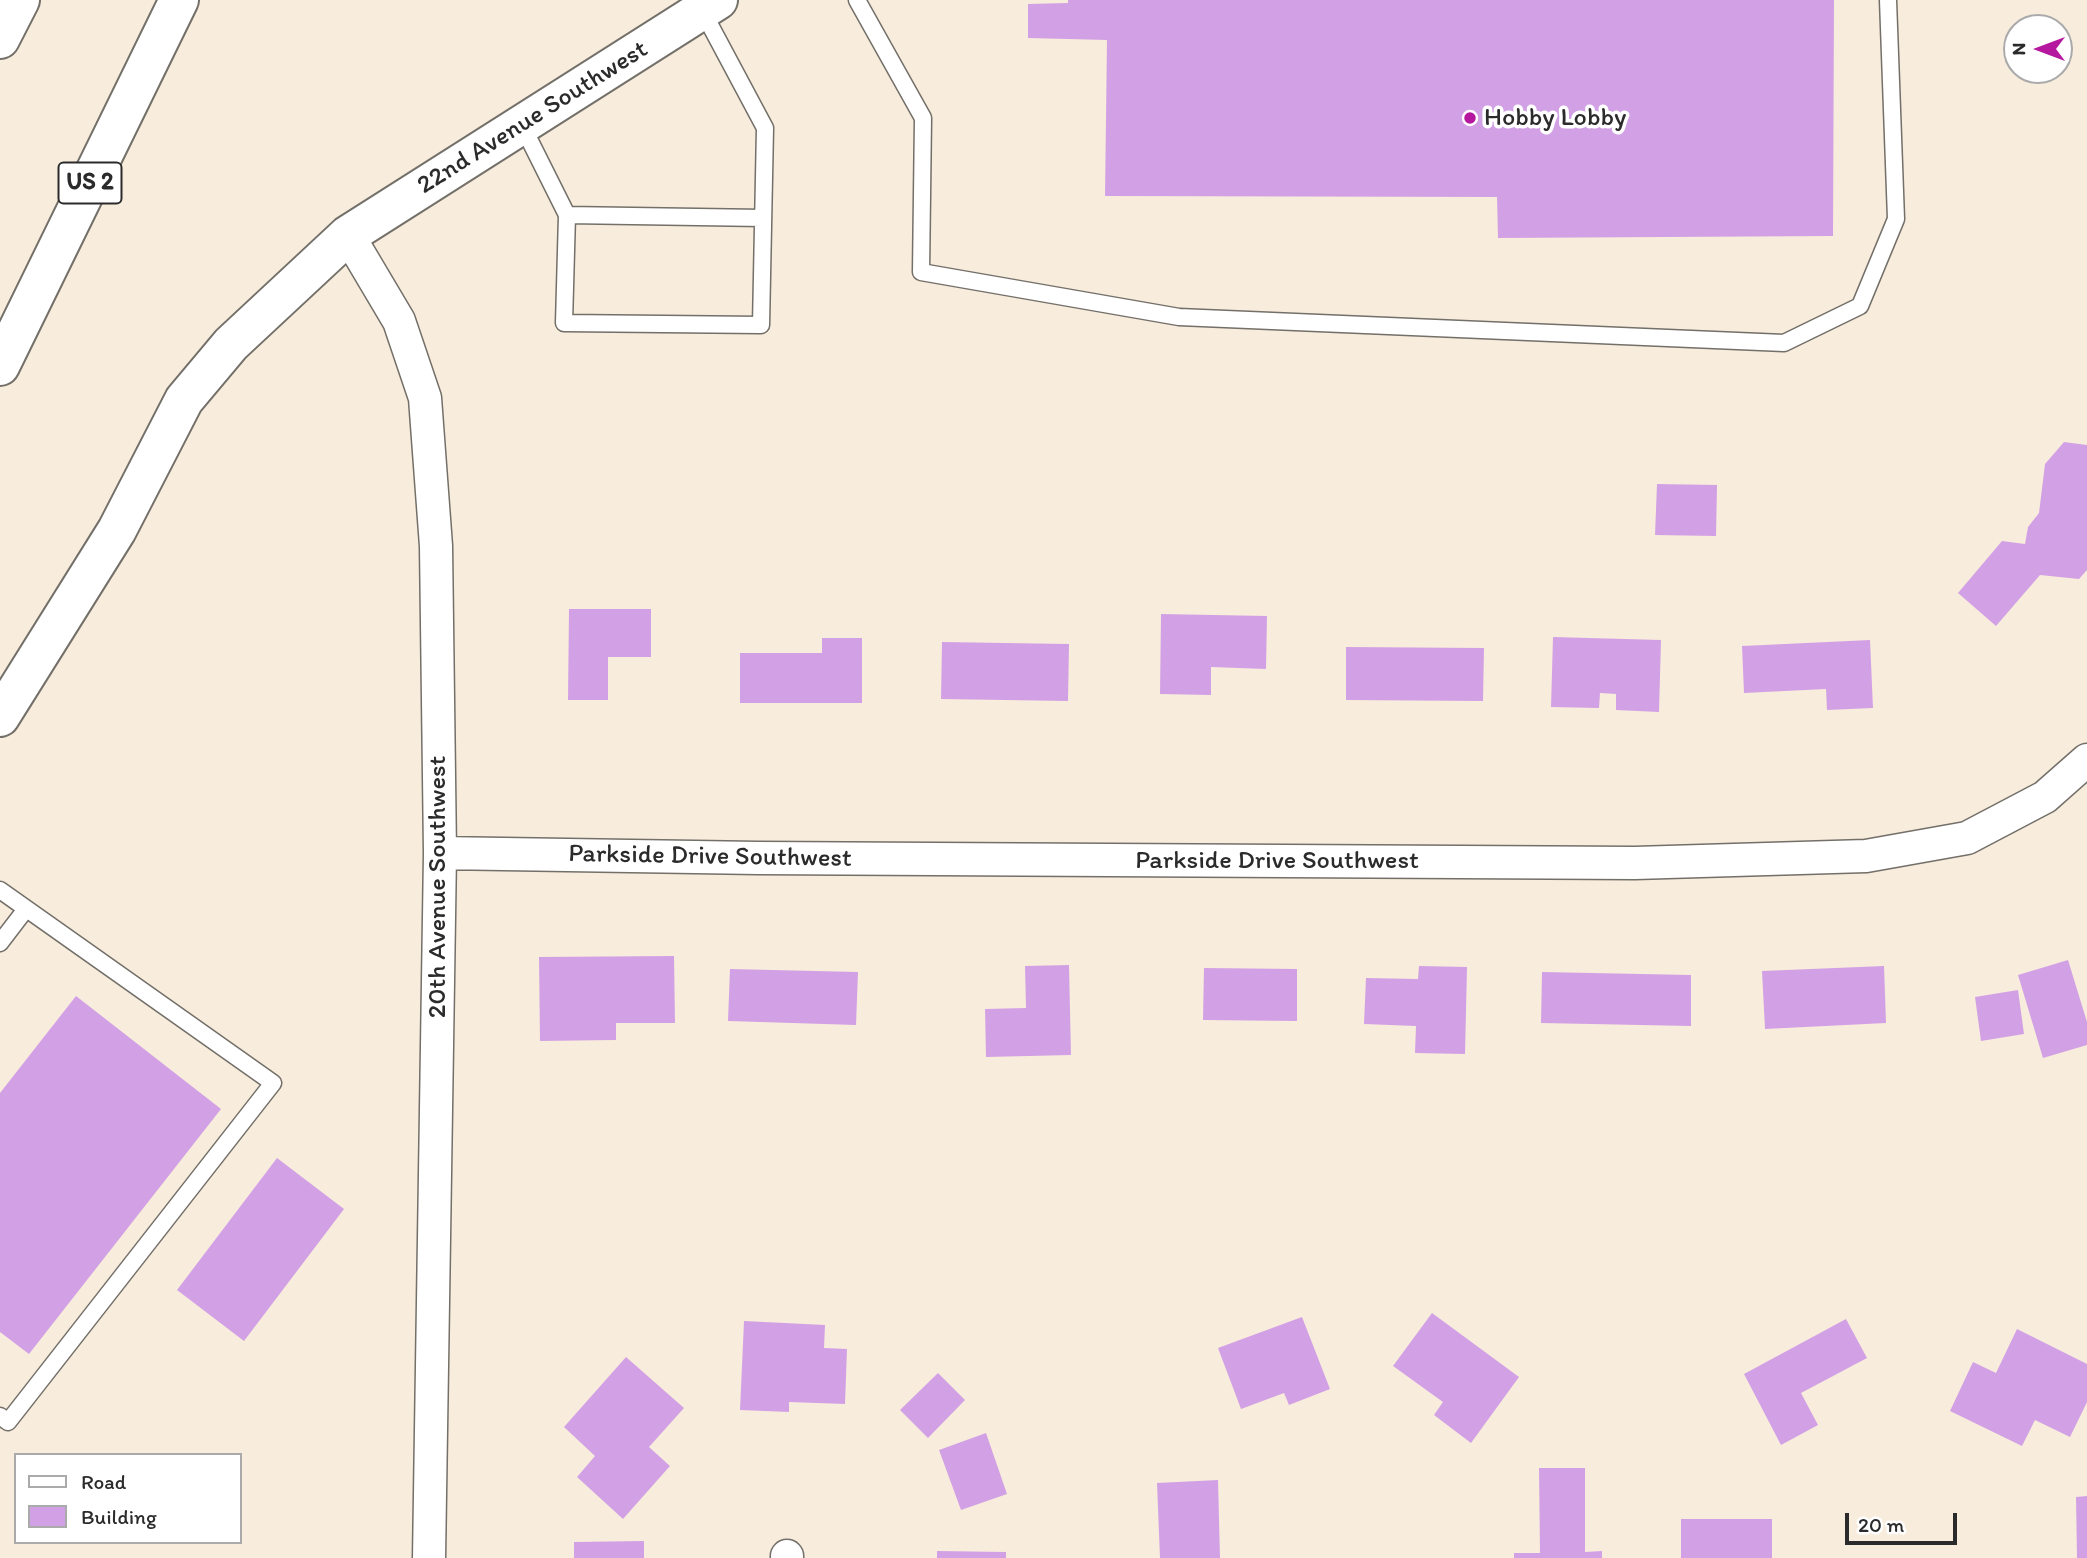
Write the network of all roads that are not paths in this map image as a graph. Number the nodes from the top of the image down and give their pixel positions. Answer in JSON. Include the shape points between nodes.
{"nodes":[{"id":1,"x":20,"y":0,"type":"edge"},
{"id":2,"x":179,"y":0,"type":"edge"},
{"id":3,"x":857,"y":0,"type":"edge"},
{"id":4,"x":1888,"y":0,"type":"edge"},
{"id":5,"x":710,"y":5,"type":"edge"},
{"id":6,"x":0,"y":39,"type":"edge"},
{"id":7,"x":522,"y":125,"type":"junction"},
{"id":8,"x":567,"y":215,"type":"junction"},
{"id":9,"x":763,"y":218,"type":"junction"},
{"id":10,"x":348,"y":235,"type":"junction"},
{"id":11,"x":0,"y":366,"type":"edge"},
{"id":12,"x":0,"y":717,"type":"edge"},
{"id":13,"x":2087,"y":760,"type":"edge"},
{"id":14,"x":440,"y":853,"type":"junction"},
{"id":15,"x":0,"y":890,"type":"edge"},
{"id":16,"x":26,"y":909,"type":"junction"},
{"id":17,"x":0,"y":943,"type":"edge"},
{"id":18,"x":0,"y":1416,"type":"edge"},
{"id":19,"x":429,"y":1558,"type":"edge"}],
"edges":[{"from":1,"to":6,"type":"main road"},
{"from":2,"to":11,"type":"main road","number":"US 2"},
{"from":3,"to":4,"type":"lane","via":[[923,118],[921,272],[1179,317],[1784,342],[1860,306],[1896,219]]},
{"from":5,"to":7,"type":"main road","name":"22nd Avenue Southwest"},
{"from":5,"to":9,"type":"lane","via":[[765,128]]},
{"from":7,"to":8,"type":"lane"},
{"from":7,"to":10,"type":"main road","name":"22nd Avenue Southwest"},
{"from":8,"to":9,"type":"lane"},
{"from":8,"to":9,"type":"lane","via":[[564,323],[761,325]]},
{"from":10,"to":12,"type":"main road","name":"22nd Avenue Southwest","via":[[230,344],[184,400],[117,530]]},
{"from":10,"to":14,"type":"street","name":"20th Avenue Southwest","via":[[399,321],[425,398],[436,546]]},
{"from":13,"to":14,"type":"street","name":"Parkside Drive Southwest","via":[[2045,797],[1967,838],[1866,856],[1621,863]]},
{"from":14,"to":19,"type":"street","name":"20th Avenue Southwest"},
{"from":15,"to":16,"type":"lane"},
{"from":16,"to":17,"type":"lane"},
{"from":16,"to":18,"type":"lane","via":[[274,1083],[8,1422]]}]}
